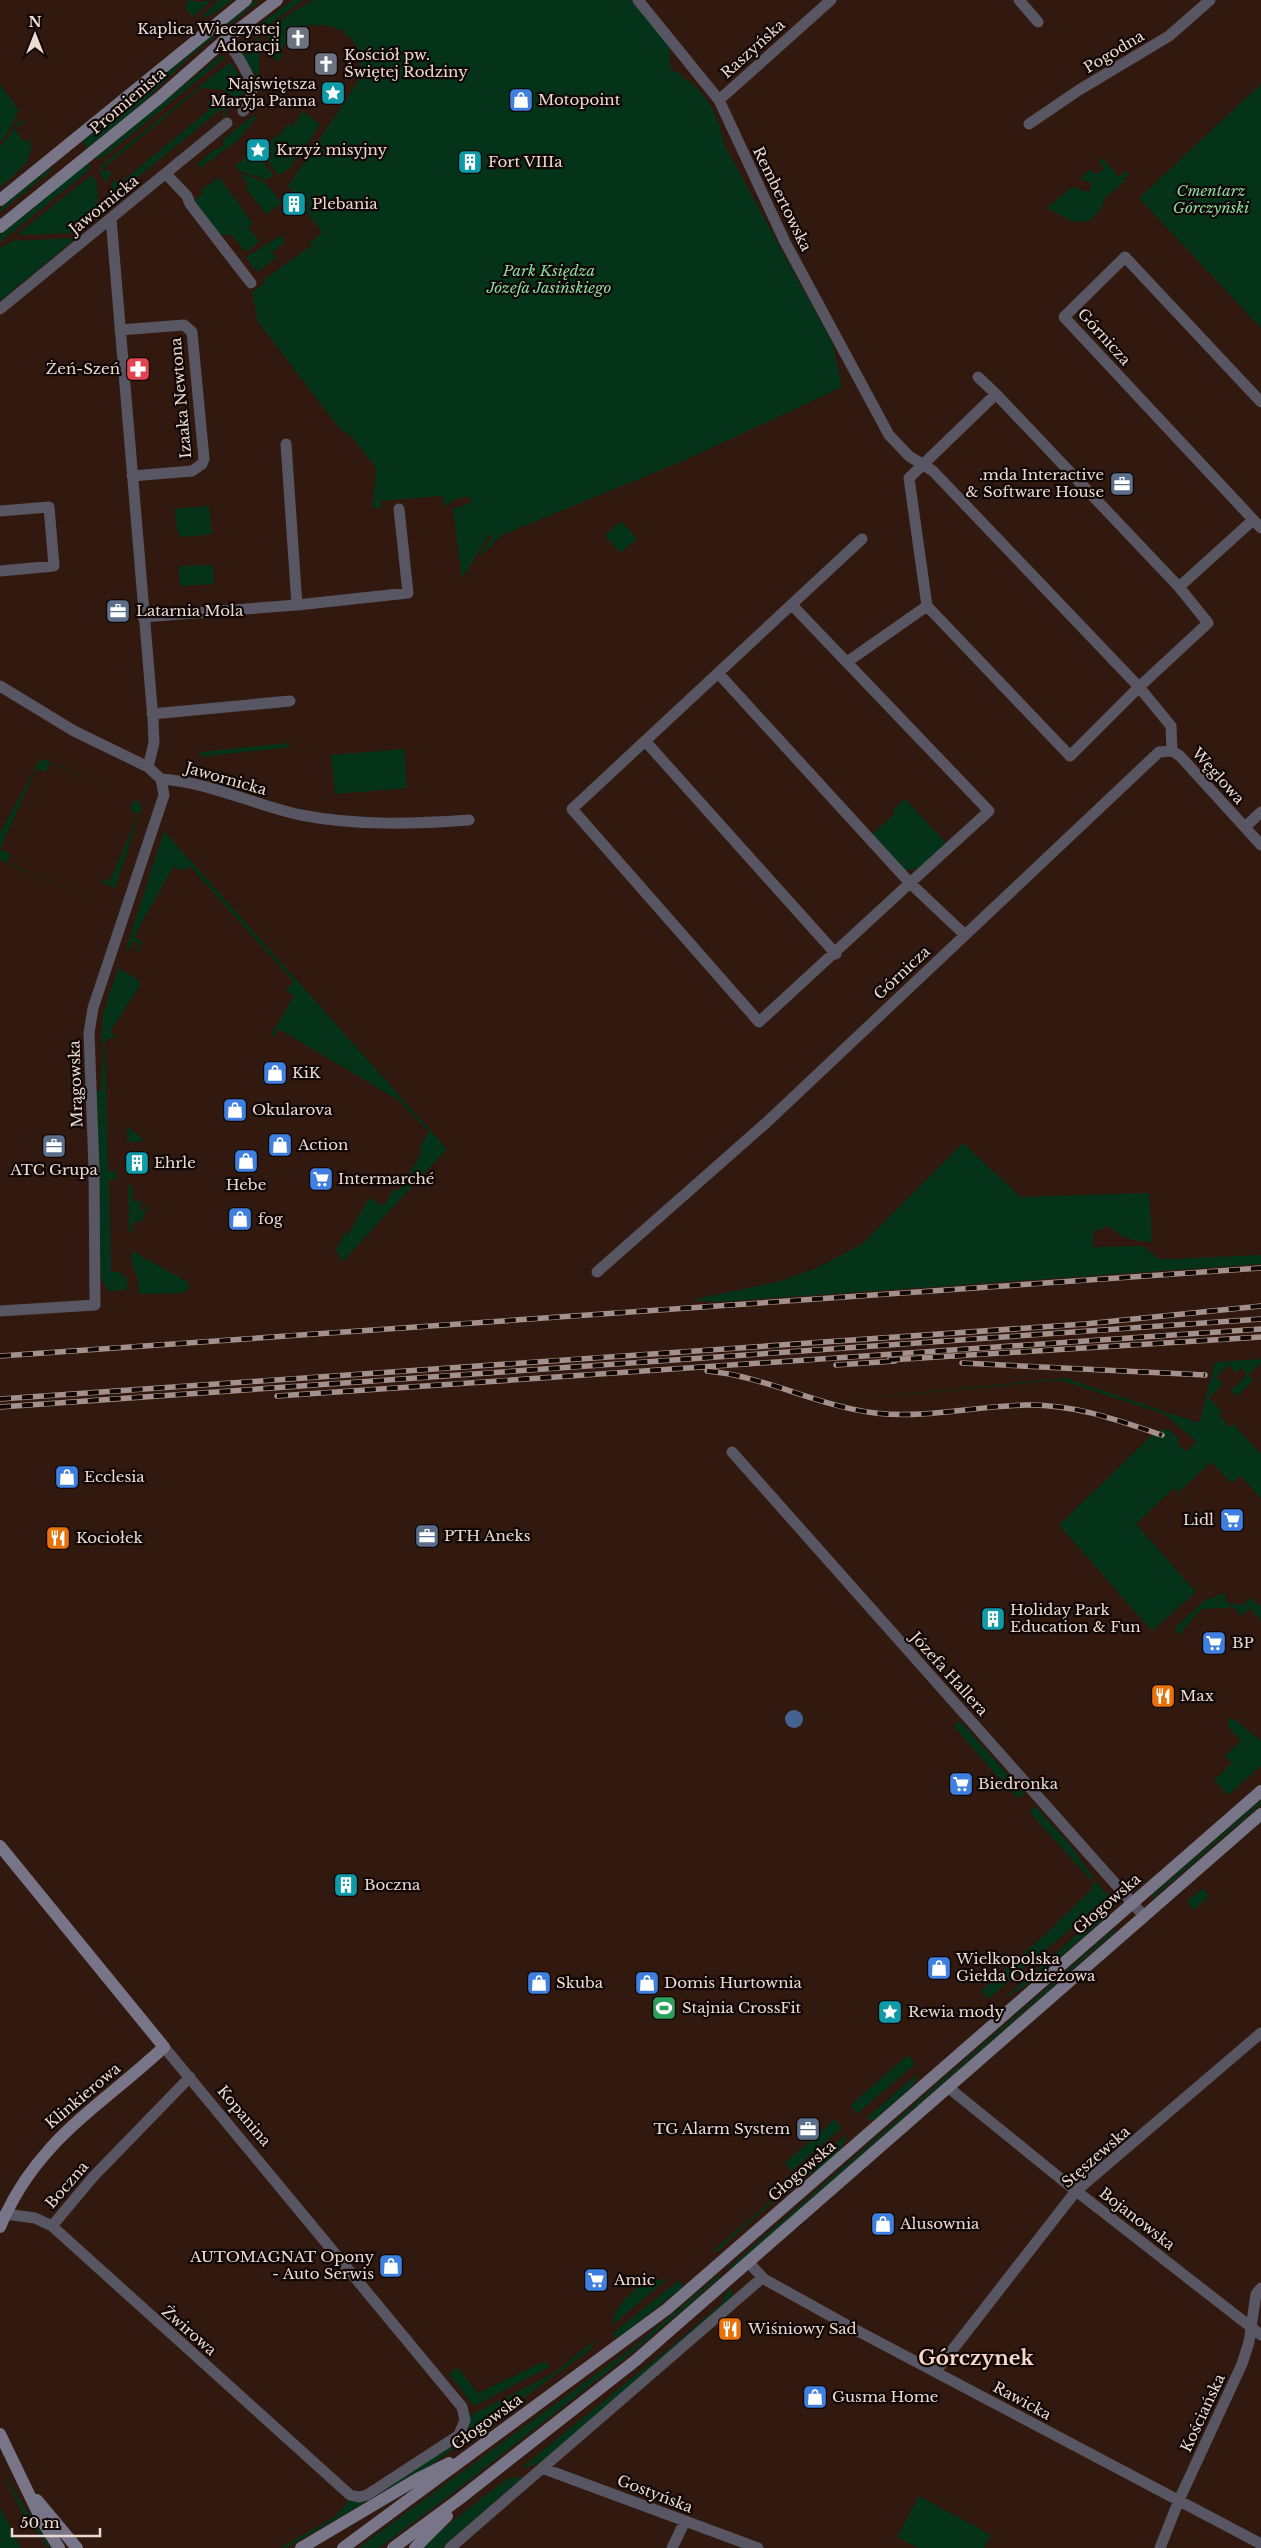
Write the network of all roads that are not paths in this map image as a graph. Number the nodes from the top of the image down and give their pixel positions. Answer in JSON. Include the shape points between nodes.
{"nodes":[{"id":1,"x":246,"y":0,"type":"edge"},
{"id":2,"x":638,"y":0,"type":"edge"},
{"id":3,"x":831,"y":0,"type":"edge"},
{"id":4,"x":1019,"y":0,"type":"edge"},
{"id":5,"x":1210,"y":0,"type":"edge"},
{"id":6,"x":274,"y":1,"type":"edge"},
{"id":7,"x":1038,"y":22,"type":"dead end"},
{"id":8,"x":226,"y":39,"type":"junction"},
{"id":9,"x":718,"y":100,"type":"junction"},
{"id":10,"x":242,"y":112,"type":"dead end"},
{"id":11,"x":227,"y":123,"type":"dead end"},
{"id":12,"x":1029,"y":124,"type":"dead end"},
{"id":13,"x":166,"y":174,"type":"junction"},
{"id":14,"x":0,"y":200,"type":"edge"},
{"id":15,"x":111,"y":218,"type":"junction"},
{"id":16,"x":0,"y":227,"type":"edge"},
{"id":17,"x":250,"y":284,"type":"dead end"},
{"id":18,"x":0,"y":309,"type":"edge"},
{"id":19,"x":120,"y":330,"type":"junction"},
{"id":20,"x":978,"y":377,"type":"dead end"},
{"id":21,"x":996,"y":394,"type":"junction"},
{"id":22,"x":1261,"y":402,"type":"edge"},
{"id":23,"x":286,"y":444,"type":"dead end"},
{"id":24,"x":922,"y":464,"type":"junction"},
{"id":25,"x":132,"y":476,"type":"junction"},
{"id":26,"x":399,"y":509,"type":"dead end"},
{"id":27,"x":0,"y":511,"type":"edge"},
{"id":28,"x":1257,"y":524,"type":"edge"},
{"id":29,"x":862,"y":539,"type":"dead end"},
{"id":30,"x":0,"y":571,"type":"edge"},
{"id":31,"x":1179,"y":587,"type":"junction"},
{"id":32,"x":298,"y":605,"type":"junction"},
{"id":33,"x":792,"y":605,"type":"junction"},
{"id":34,"x":927,"y":606,"type":"junction"},
{"id":35,"x":143,"y":617,"type":"junction"},
{"id":36,"x":847,"y":662,"type":"junction"},
{"id":37,"x":718,"y":673,"type":"junction"},
{"id":38,"x":0,"y":686,"type":"edge"},
{"id":39,"x":1139,"y":687,"type":"junction"},
{"id":40,"x":290,"y":701,"type":"dead end"},
{"id":41,"x":152,"y":714,"type":"junction"},
{"id":42,"x":646,"y":742,"type":"junction"},
{"id":43,"x":1172,"y":751,"type":"junction"},
{"id":44,"x":148,"y":767,"type":"junction"},
{"id":45,"x":161,"y":779,"type":"junction"},
{"id":46,"x":1261,"y":812,"type":"edge"},
{"id":47,"x":469,"y":820,"type":"dead end"},
{"id":48,"x":1245,"y":827,"type":"junction"},
{"id":49,"x":1261,"y":845,"type":"edge"},
{"id":50,"x":910,"y":883,"type":"junction"},
{"id":51,"x":964,"y":935,"type":"junction"},
{"id":52,"x":836,"y":954,"type":"junction"},
{"id":53,"x":597,"y":1272,"type":"dead end"},
{"id":54,"x":0,"y":1311,"type":"edge"},
{"id":55,"x":732,"y":1452,"type":"dead end"},
{"id":56,"x":1261,"y":1791,"type":"edge"},
{"id":57,"x":1261,"y":1814,"type":"edge"},
{"id":58,"x":0,"y":1846,"type":"edge"},
{"id":59,"x":1132,"y":1904,"type":"junction"},
{"id":60,"x":1144,"y":1916,"type":"junction"},
{"id":61,"x":1261,"y":2033,"type":"edge"},
{"id":62,"x":164,"y":2047,"type":"junction"},
{"id":63,"x":190,"y":2077,"type":"junction"},
{"id":64,"x":949,"y":2088,"type":"junction"},
{"id":65,"x":1076,"y":2191,"type":"junction"},
{"id":66,"x":5,"y":2214,"type":"junction"},
{"id":67,"x":52,"y":2226,"type":"junction"},
{"id":68,"x":0,"y":2227,"type":"edge"},
{"id":69,"x":749,"y":2263,"type":"junction"},
{"id":70,"x":762,"y":2278,"type":"junction"},
{"id":71,"x":1261,"y":2288,"type":"edge"},
{"id":72,"x":1251,"y":2327,"type":"junction"},
{"id":73,"x":1261,"y":2335,"type":"edge"},
{"id":74,"x":936,"y":2371,"type":"junction"},
{"id":75,"x":0,"y":2434,"type":"edge"},
{"id":76,"x":478,"y":2449,"type":"junction"},
{"id":77,"x":542,"y":2468,"type":"junction"},
{"id":78,"x":27,"y":2488,"type":"junction"},
{"id":79,"x":473,"y":2489,"type":"junction"},
{"id":80,"x":344,"y":2490,"type":"joint"},
{"id":81,"x":1179,"y":2500,"type":"junction"},
{"id":82,"x":685,"y":2521,"type":"junction"},
{"id":83,"x":1261,"y":2544,"type":"edge"},
{"id":84,"x":59,"y":2548,"type":"edge"},
{"id":85,"x":77,"y":2548,"type":"edge"},
{"id":86,"x":301,"y":2548,"type":"edge"},
{"id":87,"x":343,"y":2548,"type":"edge"},
{"id":88,"x":394,"y":2548,"type":"edge"},
{"id":89,"x":415,"y":2548,"type":"edge"},
{"id":90,"x":450,"y":2548,"type":"edge"},
{"id":91,"x":672,"y":2548,"type":"edge"},
{"id":92,"x":758,"y":2548,"type":"edge"},
{"id":93,"x":1160,"y":2548,"type":"edge"}],
"edges":[{"from":1,"to":14,"type":"main road","name":"Promienista"},
{"from":2,"to":9,"type":"street","name":"Rembertowska"},
{"from":3,"to":9,"type":"street","name":"Raszyńska"},
{"from":4,"to":7,"type":"street"},
{"from":5,"to":12,"type":"street","name":"Pogodna","via":[[1170,36]]},
{"from":6,"to":8,"type":"main road","name":"Promienista"},
{"from":8,"to":10,"type":"street","via":[[251,83],[251,98]]},
{"from":8,"to":16,"type":"main road","name":"Promienista","via":[[159,98]]},
{"from":9,"to":24,"type":"street","name":"Rembertowska","via":[[786,242],[882,423],[909,456]]},
{"from":11,"to":13,"type":"street","name":"Jawornicka"},
{"from":13,"to":15,"type":"street","name":"Jawornicka"},
{"from":13,"to":17,"type":"street","via":[[186,196]]},
{"from":15,"to":18,"type":"street","name":"Jawornicka"},
{"from":15,"to":19,"type":"street"},
{"from":19,"to":25,"type":"street"},
{"from":19,"to":25,"type":"street","name":"Izaaka Newtona","via":[[184,325],[192,332],[204,459],[192,472]]},
{"from":20,"to":21,"type":"street"},
{"from":21,"to":24,"type":"street"},
{"from":21,"to":31,"type":"street"},
{"from":22,"to":28,"type":"street","name":"Górnicza","via":[[1125,257],[1064,317]]},
{"from":23,"to":32,"type":"street"},
{"from":24,"to":34,"type":"street","via":[[909,478]]},
{"from":24,"to":39,"type":"street","via":[[932,470]]},
{"from":25,"to":35,"type":"street"},
{"from":26,"to":32,"type":"street","via":[[408,593]]},
{"from":27,"to":30,"type":"street","via":[[49,507],[54,566]]},
{"from":28,"to":31,"type":"street","name":"Górnicza"},
{"from":29,"to":33,"type":"street"},
{"from":31,"to":39,"type":"street","via":[[1208,623]]},
{"from":32,"to":35,"type":"street"},
{"from":33,"to":36,"type":"street"},
{"from":33,"to":37,"type":"street"},
{"from":34,"to":36,"type":"street"},
{"from":34,"to":39,"type":"street","via":[[1070,756]]},
{"from":35,"to":41,"type":"street"},
{"from":36,"to":50,"type":"street","via":[[989,811]]},
{"from":37,"to":42,"type":"street"},
{"from":37,"to":50,"type":"street"},
{"from":38,"to":44,"type":"street","via":[[74,731]]},
{"from":39,"to":43,"type":"street","via":[[1171,726]]},
{"from":40,"to":41,"type":"street"},
{"from":41,"to":44,"type":"street","via":[[154,743]]},
{"from":42,"to":52,"type":"street"},
{"from":42,"to":52,"type":"street","via":[[572,809],[759,1022]]},
{"from":43,"to":48,"type":"street","name":"Węglowa"},
{"from":43,"to":51,"type":"street","name":"Górnicza","via":[[1156,755]]},
{"from":44,"to":45,"type":"street"},
{"from":45,"to":47,"type":"street","name":"Jawornicka","via":[[187,781],[301,815],[353,822],[412,824]]},
{"from":45,"to":54,"type":"street","name":"Mrągowska","via":[[164,795],[93,1008],[89,1033],[95,1306]]},
{"from":46,"to":48,"type":"street"},
{"from":48,"to":49,"type":"street","name":"Węglowa"},
{"from":50,"to":51,"type":"street"},
{"from":50,"to":52,"type":"street"},
{"from":51,"to":53,"type":"street","name":"Górnicza","via":[[766,1123]]},
{"from":55,"to":59,"type":"street","name":"Józefa Hallera"},
{"from":56,"to":59,"type":"main road","name":"Głogowska"},
{"from":57,"to":60,"type":"main road"},
{"from":58,"to":62,"type":"main road","name":"Kopanina"},
{"from":59,"to":60,"type":"street","name":"Józefa Hallera"},
{"from":59,"to":76,"type":"main road","name":"Głogowska","via":[[691,2290]]},
{"from":60,"to":64,"type":"main road"},
{"from":61,"to":65,"type":"street","name":"Stęszewska"},
{"from":62,"to":63,"type":"street","name":"Kopanina"},
{"from":62,"to":66,"type":"main road","name":"Klinkierowa","via":[[53,2143],[26,2178]]},
{"from":63,"to":67,"type":"street","name":"Boczna","via":[[88,2183]]},
{"from":63,"to":80,"type":"street","name":"Kopanina","via":[[462,2407],[466,2417],[464,2426],[452,2440],[367,2495],[353,2496]]},
{"from":64,"to":65,"type":"street","name":"Bojanowska"},
{"from":64,"to":69,"type":"main road"},
{"from":65,"to":72,"type":"street","name":"Bojanowska"},
{"from":65,"to":74,"type":"street","name":"Stęszewska"},
{"from":66,"to":67,"type":"street","name":"Żwirowa","via":[[35,2218]]},
{"from":66,"to":68,"type":"main road","name":"Klinkierowa"},
{"from":67,"to":80,"type":"street","name":"Żwirowa"},
{"from":69,"to":70,"type":"street","name":"Rawicka"},
{"from":69,"to":79,"type":"main road","via":[[635,2361]]},
{"from":70,"to":74,"type":"street","name":"Rawicka"},
{"from":70,"to":77,"type":"street"},
{"from":71,"to":72,"type":"street","name":"Kościańska","via":[[1256,2294]]},
{"from":72,"to":73,"type":"street","name":"Bojanowska"},
{"from":72,"to":81,"type":"street","name":"Kościańska","via":[[1242,2364]]},
{"from":74,"to":81,"type":"street","name":"Rawicka"},
{"from":75,"to":78,"type":"main road"},
{"from":76,"to":86,"type":"main road","via":[[419,2478]]},
{"from":76,"to":87,"type":"main road","name":"Głogowska"},
{"from":77,"to":82,"type":"street","name":"Gostyńska"},
{"from":77,"to":90,"type":"street"},
{"from":78,"to":84,"type":"main road"},
{"from":78,"to":85,"type":"main road"},
{"from":79,"to":88,"type":"main road"},
{"from":79,"to":89,"type":"main road"},
{"from":81,"to":83,"type":"street","name":"Rawicka"},
{"from":81,"to":93,"type":"street","name":"Kościańska"},
{"from":82,"to":91,"type":"street"},
{"from":82,"to":92,"type":"street","name":"Gostyńska"}]}
